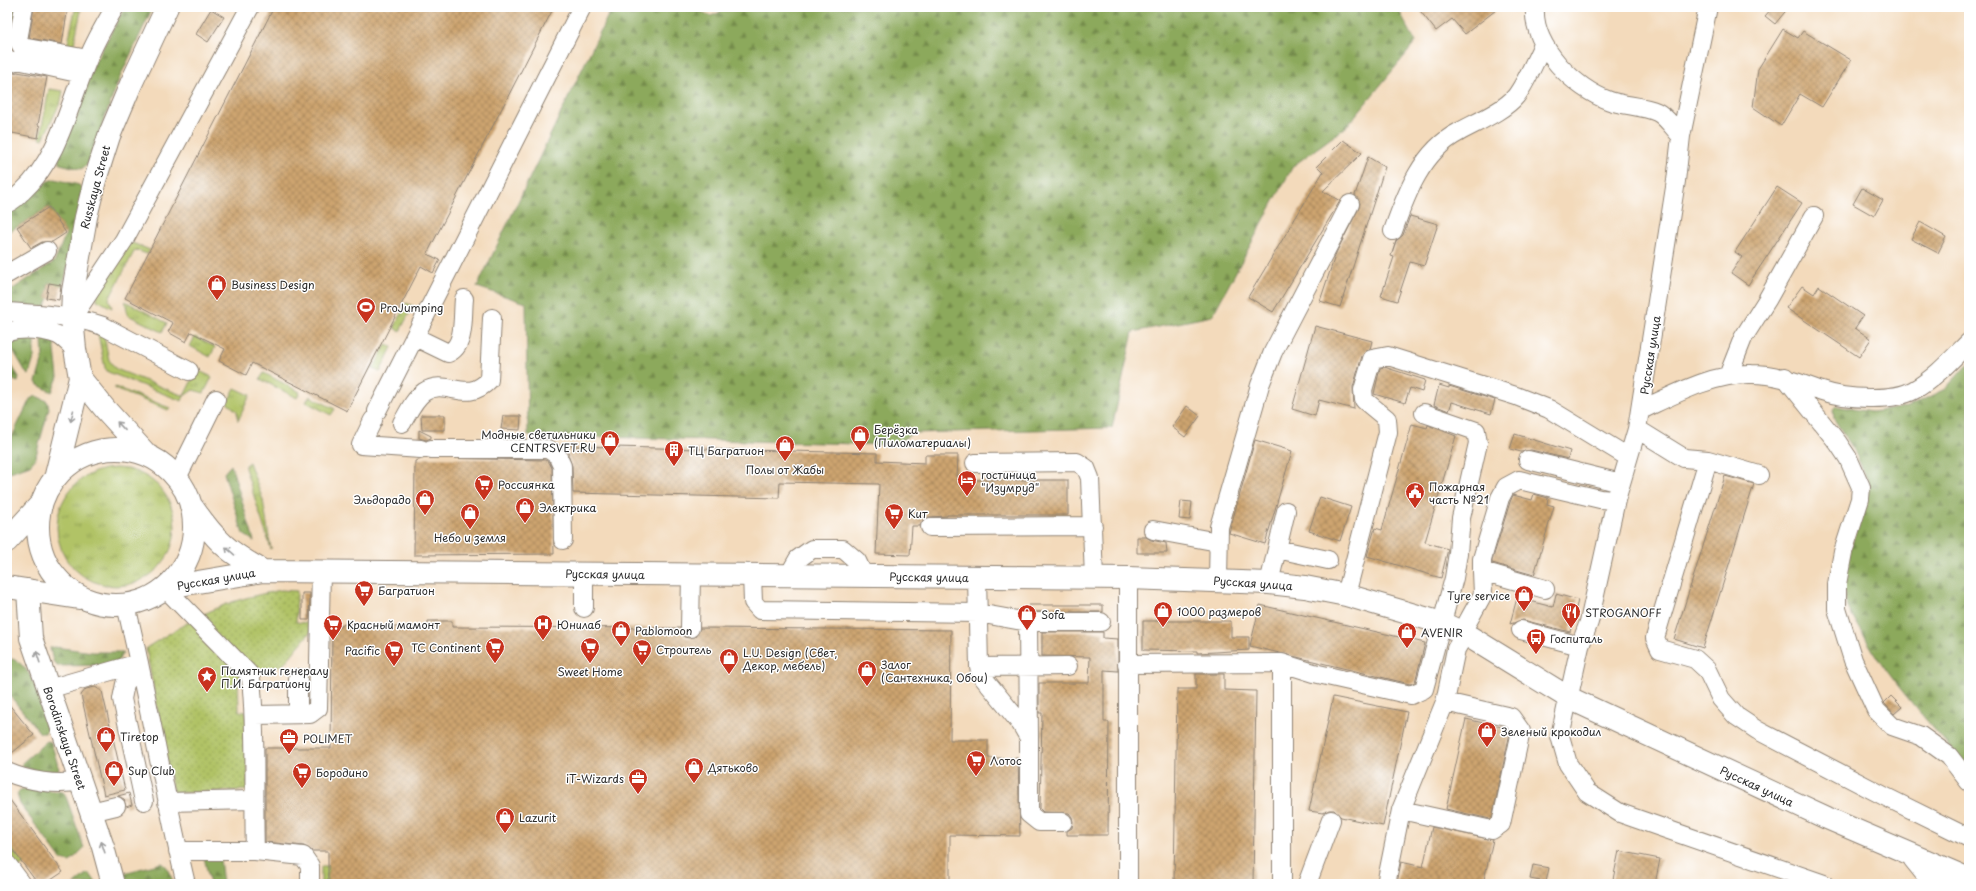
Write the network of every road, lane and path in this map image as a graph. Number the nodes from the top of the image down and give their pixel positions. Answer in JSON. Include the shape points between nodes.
{"nodes":[{"id":1,"x":24,"y":7,"type":"edge"},
{"id":2,"x":115,"y":7,"type":"edge"},
{"id":3,"x":167,"y":7,"type":"edge"},
{"id":4,"x":250,"y":7,"type":"edge"},
{"id":5,"x":582,"y":7,"type":"edge"},
{"id":6,"x":1535,"y":7,"type":"edge"},
{"id":7,"x":1708,"y":7,"type":"edge"},
{"id":8,"x":1543,"y":45,"type":"junction"},
{"id":9,"x":7,"y":65,"type":"edge"},
{"id":10,"x":85,"y":66,"type":"junction"},
{"id":11,"x":1681,"y":136,"type":"junction"},
{"id":12,"x":7,"y":203,"type":"edge"},
{"id":13,"x":1350,"y":204,"type":"dead end"},
{"id":14,"x":1814,"y":216,"type":"dead end"},
{"id":15,"x":1393,"y":231,"type":"dead end"},
{"id":16,"x":47,"y":251,"type":"dead end"},
{"id":17,"x":7,"y":274,"type":"edge"},
{"id":18,"x":464,"y":299,"type":"dead end"},
{"id":19,"x":7,"y":312,"type":"edge"},
{"id":20,"x":72,"y":318,"type":"junction"},
{"id":21,"x":492,"y":318,"type":"dead end"},
{"id":22,"x":7,"y":332,"type":"edge"},
{"id":23,"x":415,"y":337,"type":"junction"},
{"id":24,"x":1969,"y":342,"type":"edge"},
{"id":25,"x":75,"y":349,"type":"junction"},
{"id":26,"x":189,"y":371,"type":"dead end"},
{"id":27,"x":1728,"y":376,"type":"junction"},
{"id":28,"x":80,"y":378,"type":"junction"},
{"id":29,"x":1785,"y":378,"type":"junction"},
{"id":30,"x":216,"y":399,"type":"dead end"},
{"id":31,"x":1641,"y":410,"type":"junction"},
{"id":32,"x":1424,"y":413,"type":"dead end"},
{"id":33,"x":1637,"y":429,"type":"junction"},
{"id":34,"x":396,"y":434,"type":"junction"},
{"id":35,"x":147,"y":455,"type":"junction"},
{"id":36,"x":1628,"y":457,"type":"junction"},
{"id":37,"x":1528,"y":460,"type":"dead end"},
{"id":38,"x":1708,"y":460,"type":"junction"},
{"id":39,"x":975,"y":463,"type":"dead end"},
{"id":40,"x":56,"y":475,"type":"junction"},
{"id":41,"x":1760,"y":475,"type":"dead end"},
{"id":42,"x":176,"y":478,"type":"junction"},
{"id":43,"x":1621,"y":483,"type":"junction"},
{"id":44,"x":1616,"y":500,"type":"junction"},
{"id":45,"x":39,"y":506,"type":"junction"},
{"id":46,"x":193,"y":508,"type":"junction"},
{"id":47,"x":1286,"y":510,"type":"dead end"},
{"id":48,"x":1093,"y":526,"type":"junction"},
{"id":49,"x":930,"y":527,"type":"dead end"},
{"id":50,"x":1153,"y":530,"type":"dead end"},
{"id":51,"x":564,"y":540,"type":"dead end"},
{"id":52,"x":7,"y":541,"type":"edge"},
{"id":53,"x":1218,"y":542,"type":"junction"},
{"id":54,"x":1277,"y":549,"type":"junction"},
{"id":55,"x":1328,"y":560,"type":"dead end"},
{"id":56,"x":263,"y":571,"type":"junction"},
{"id":57,"x":322,"y":571,"type":"junction"},
{"id":58,"x":1482,"y":571,"type":"junction"},
{"id":59,"x":584,"y":573,"type":"junction"},
{"id":60,"x":691,"y":574,"type":"junction"},
{"id":61,"x":752,"y":575,"type":"junction"},
{"id":62,"x":977,"y":577,"type":"junction"},
{"id":63,"x":1094,"y":578,"type":"junction"},
{"id":64,"x":1128,"y":578,"type":"junction"},
{"id":65,"x":1218,"y":580,"type":"junction"},
{"id":66,"x":1269,"y":583,"type":"junction"},
{"id":67,"x":18,"y":588,"type":"edge"},
{"id":68,"x":167,"y":588,"type":"junction"},
{"id":69,"x":1545,"y":590,"type":"dead end"},
{"id":70,"x":1346,"y":595,"type":"junction"},
{"id":71,"x":80,"y":598,"type":"junction"},
{"id":72,"x":126,"y":605,"type":"junction"},
{"id":73,"x":584,"y":608,"type":"dead end"},
{"id":74,"x":978,"y":613,"type":"junction"},
{"id":75,"x":1028,"y":622,"type":"junction"},
{"id":76,"x":1100,"y":622,"type":"dead end"},
{"id":77,"x":1442,"y":623,"type":"junction"},
{"id":78,"x":690,"y":628,"type":"dead end"},
{"id":79,"x":1521,"y":630,"type":"dead end"},
{"id":80,"x":1464,"y":633,"type":"junction"},
{"id":81,"x":1580,"y":646,"type":"junction"},
{"id":82,"x":140,"y":663,"type":"junction"},
{"id":83,"x":1127,"y":664,"type":"junction"},
{"id":84,"x":1282,"y":664,"type":"junction"},
{"id":85,"x":1068,"y":666,"type":"dead end"},
{"id":86,"x":979,"y":667,"type":"junction"},
{"id":87,"x":1028,"y":667,"type":"junction"},
{"id":88,"x":298,"y":678,"type":"dead end"},
{"id":89,"x":48,"y":689,"type":"junction"},
{"id":90,"x":1569,"y":698,"type":"junction"},
{"id":91,"x":1445,"y":702,"type":"junction"},
{"id":92,"x":298,"y":714,"type":"junction"},
{"id":93,"x":255,"y":715,"type":"junction"},
{"id":94,"x":1029,"y":738,"type":"junction"},
{"id":95,"x":7,"y":772,"type":"edge"},
{"id":96,"x":80,"y":781,"type":"junction"},
{"id":97,"x":1969,"y":782,"type":"edge"},
{"id":98,"x":253,"y":800,"type":"junction"},
{"id":99,"x":144,"y":801,"type":"dead end"},
{"id":100,"x":167,"y":802,"type":"junction"},
{"id":101,"x":116,"y":806,"type":"dead end"},
{"id":102,"x":1401,"y":810,"type":"junction"},
{"id":103,"x":91,"y":812,"type":"junction"},
{"id":104,"x":1331,"y":820,"type":"dead end"},
{"id":105,"x":1062,"y":822,"type":"dead end"},
{"id":106,"x":1969,"y":838,"type":"edge"},
{"id":107,"x":178,"y":851,"type":"junction"},
{"id":108,"x":255,"y":851,"type":"junction"},
{"id":109,"x":1912,"y":856,"type":"junction"},
{"id":110,"x":7,"y":864,"type":"edge"},
{"id":111,"x":1969,"y":880,"type":"edge"},
{"id":112,"x":22,"y":884,"type":"edge"},
{"id":113,"x":114,"y":884,"type":"edge"},
{"id":114,"x":186,"y":884,"type":"edge"},
{"id":115,"x":310,"y":884,"type":"edge"},
{"id":116,"x":1128,"y":884,"type":"edge"},
{"id":117,"x":1282,"y":884,"type":"edge"},
{"id":118,"x":1307,"y":884,"type":"edge"},
{"id":119,"x":1386,"y":884,"type":"edge"},
{"id":120,"x":1824,"y":884,"type":"edge"},
{"id":121,"x":1935,"y":884,"type":"edge"}],
"edges":[{"from":1,"to":10,"type":"street","via":[[18,40],[22,47]]},
{"from":2,"to":10,"type":"street"},
{"from":3,"to":20,"type":"main road","name":"Russkaya Street","via":[[125,97],[95,180],[86,217]]},
{"from":4,"to":20,"type":"street","via":[[124,240]]},
{"from":5,"to":23,"type":"street"},
{"from":6,"to":8,"type":"street"},
{"from":7,"to":11,"type":"street","name":"Русская улица"},
{"from":8,"to":11,"type":"street","via":[[1582,87],[1610,101],[1658,112]]},
{"from":8,"to":15,"type":"street","via":[[1515,97],[1485,119],[1441,142],[1405,196]]},
{"from":9,"to":10,"type":"street","via":[[14,61],[22,61]]},
{"from":10,"to":12,"type":"street","via":[[72,106],[43,169],[27,188]]},
{"from":11,"to":31,"type":"street","name":"Русская улица"},
{"from":13,"to":53,"type":"street","via":[[1274,352],[1260,385],[1219,527]]},
{"from":14,"to":27,"type":"street","via":[[1743,338]]},
{"from":16,"to":17,"type":"street"},
{"from":18,"to":23,"type":"street","via":[[460,342],[456,350],[448,353]]},
{"from":19,"to":20,"type":"street"},
{"from":20,"to":25,"type":"main road","name":"Russkaya Street"},
{"from":20,"to":26,"type":"street","via":[[103,326]]},
{"from":21,"to":34,"type":"street","via":[[489,380],[482,388],[470,392],[440,387],[425,392],[416,400]]},
{"from":22,"to":25,"type":"street","via":[[38,330],[59,335]]},
{"from":23,"to":34,"type":"street","via":[[361,445]]},
{"from":24,"to":29,"type":"street","via":[[1936,374],[1914,390],[1892,397],[1864,398],[1824,392]]},
{"from":25,"to":28,"type":"main road","name":"Russkaya Street"},
{"from":27,"to":29,"type":"street","via":[[1752,374]]},
{"from":27,"to":31,"type":"street","via":[[1677,393]]},
{"from":35,"to":28,"type":"main road","name":"Russkaya Street","one_way":true},
{"from":28,"to":40,"type":"main road","name":"Russkaya Street","one_way":true},
{"from":29,"to":97,"type":"street","via":[[1838,442],[1861,487],[1837,584],[1837,609],[1853,660],[1876,710],[1892,726],[1921,736],[1949,756]]},
{"from":30,"to":42,"type":"street"},
{"from":31,"to":33,"type":"street","name":"Русская улица"},
{"from":32,"to":77,"type":"street","via":[[1476,431],[1478,443],[1461,518],[1454,578]]},
{"from":33,"to":36,"type":"street","name":"Русская улица"},
{"from":33,"to":38,"type":"street","via":[[1684,458]]},
{"from":34,"to":51,"type":"street","via":[[426,449],[548,449],[557,455],[562,466]]},
{"from":35,"to":40,"type":"main road","via":[[120,448],[93,453],[72,462]]},
{"from":35,"to":42,"type":"main road","name":"Русская улица","via":[[161,463]]},
{"from":36,"to":43,"type":"street","name":"Русская улица"},
{"from":36,"to":70,"type":"street","via":[[1548,410],[1516,396],[1388,356],[1372,359],[1363,390],[1364,400],[1387,419],[1388,432]]},
{"from":37,"to":43,"type":"street"},
{"from":38,"to":41,"type":"street"},
{"from":38,"to":106,"type":"street","via":[[1655,638],[1660,650],[1695,659],[1707,670],[1721,699],[1736,716],[1757,730]]},
{"from":39,"to":48,"type":"street","via":[[1077,462],[1086,468],[1090,478]]},
{"from":40,"to":45,"type":"main road"},
{"from":42,"to":46,"type":"main road","name":"Русская улица"},
{"from":43,"to":44,"type":"street","name":"Русская улица"},
{"from":44,"to":58,"type":"street","via":[[1600,499],[1519,480],[1506,487],[1500,498],[1482,559]]},
{"from":44,"to":81,"type":"street","name":"Русская улица","via":[[1589,622]]},
{"from":45,"to":52,"type":"main road"},
{"from":45,"to":71,"type":"main road","via":[[40,538],[49,568],[58,581]]},
{"from":56,"to":46,"type":"main road","name":"Русская улица","one_way":true,"via":[[236,556],[213,536]]},
{"from":46,"to":68,"type":"main road","via":[[192,548],[179,574]]},
{"from":47,"to":54,"type":"street"},
{"from":48,"to":49,"type":"street"},
{"from":48,"to":63,"type":"street"},
{"from":50,"to":53,"type":"street"},
{"from":53,"to":65,"type":"street"},
{"from":54,"to":55,"type":"street"},
{"from":54,"to":66,"type":"street"},
{"from":56,"to":57,"type":"main road","name":"Русская улица"},
{"from":56,"to":68,"type":"main road","name":"Русская улица"},
{"from":57,"to":59,"type":"main road","name":"Русская улица"},
{"from":57,"to":92,"type":"street","via":[[318,708],[310,714]]},
{"from":58,"to":69,"type":"street"},
{"from":58,"to":80,"type":"street","via":[[1483,594]]},
{"from":59,"to":60,"type":"main road","name":"Русская улица"},
{"from":59,"to":73,"type":"street"},
{"from":60,"to":61,"type":"main road","name":"Русская улица"},
{"from":60,"to":78,"type":"street"},
{"from":61,"to":62,"type":"main road","name":"Русская улица"},
{"from":61,"to":74,"type":"street","via":[[753,602],[760,610]]},
{"from":62,"to":63,"type":"main road","name":"Русская улица"},
{"from":62,"to":74,"type":"street"},
{"from":63,"to":64,"type":"main road","name":"Русская улица"},
{"from":64,"to":65,"type":"main road","name":"Русская улица"},
{"from":64,"to":83,"type":"street"},
{"from":65,"to":66,"type":"main road","name":"Русская улица"},
{"from":66,"to":70,"type":"main road","name":"Русская улица"},
{"from":67,"to":71,"type":"main road"},
{"from":89,"to":67,"type":"main road","name":"Borodinskaya Street","one_way":true},
{"from":68,"to":72,"type":"main road","via":[[146,599]]},
{"from":68,"to":93,"type":"street","via":[[249,674]]},
{"from":70,"to":77,"type":"main road","name":"Русская улица"},
{"from":71,"to":72,"type":"main road","via":[[104,605]]},
{"from":72,"to":82,"type":"street"},
{"from":74,"to":75,"type":"street"},
{"from":74,"to":86,"type":"street"},
{"from":75,"to":76,"type":"street"},
{"from":75,"to":87,"type":"street"},
{"from":77,"to":80,"type":"main road","name":"Русская улица"},
{"from":77,"to":84,"type":"street","via":[[1424,689],[1411,696]]},
{"from":79,"to":81,"type":"street"},
{"from":80,"to":90,"type":"main road","name":"Русская улица"},
{"from":80,"to":91,"type":"street","via":[[1456,649]]},
{"from":81,"to":90,"type":"street","name":"Русская улица"},
{"from":82,"to":89,"type":"street"},
{"from":82,"to":99,"type":"street","via":[[125,684],[122,699]]},
{"from":82,"to":100,"type":"street"},
{"from":83,"to":84,"type":"street"},
{"from":83,"to":116,"type":"street"},
{"from":84,"to":117,"type":"street"},
{"from":85,"to":87,"type":"street"},
{"from":86,"to":87,"type":"street"},
{"from":86,"to":94,"type":"street","via":[[981,675],[1021,724]]},
{"from":87,"to":94,"type":"street"},
{"from":88,"to":92,"type":"street"},
{"from":89,"to":96,"type":"main road","name":"Borodinskaya Street"},
{"from":90,"to":109,"type":"main road","name":"Русская улица"},
{"from":90,"to":120,"type":"street","via":[[1560,736],[1568,764],[1587,792],[1620,813]]},
{"from":91,"to":102,"type":"street"},
{"from":91,"to":102,"type":"street","via":[[1511,717],[1521,731],[1501,824],[1492,830]]},
{"from":92,"to":93,"type":"street"},
{"from":93,"to":98,"type":"street"},
{"from":94,"to":105,"type":"street","via":[[1029,814],[1039,822]]},
{"from":95,"to":96,"type":"street","via":[[29,779]]},
{"from":96,"to":103,"type":"main road","name":"Borodinskaya Street"},
{"from":98,"to":100,"type":"street"},
{"from":98,"to":108,"type":"street"},
{"from":100,"to":107,"type":"street"},
{"from":101,"to":103,"type":"street"},
{"from":102,"to":119,"type":"street"},
{"from":113,"to":103,"type":"main road","name":"Borodinskaya Street","one_way":true},
{"from":104,"to":118,"type":"street"},
{"from":107,"to":108,"type":"street"},
{"from":107,"to":114,"type":"street"},
{"from":108,"to":115,"type":"street","via":[[303,856],[310,866]]},
{"from":109,"to":111,"type":"main road"},
{"from":109,"to":121,"type":"main road","name":"Русская улица"},
{"from":110,"to":112,"type":"street"}]}
